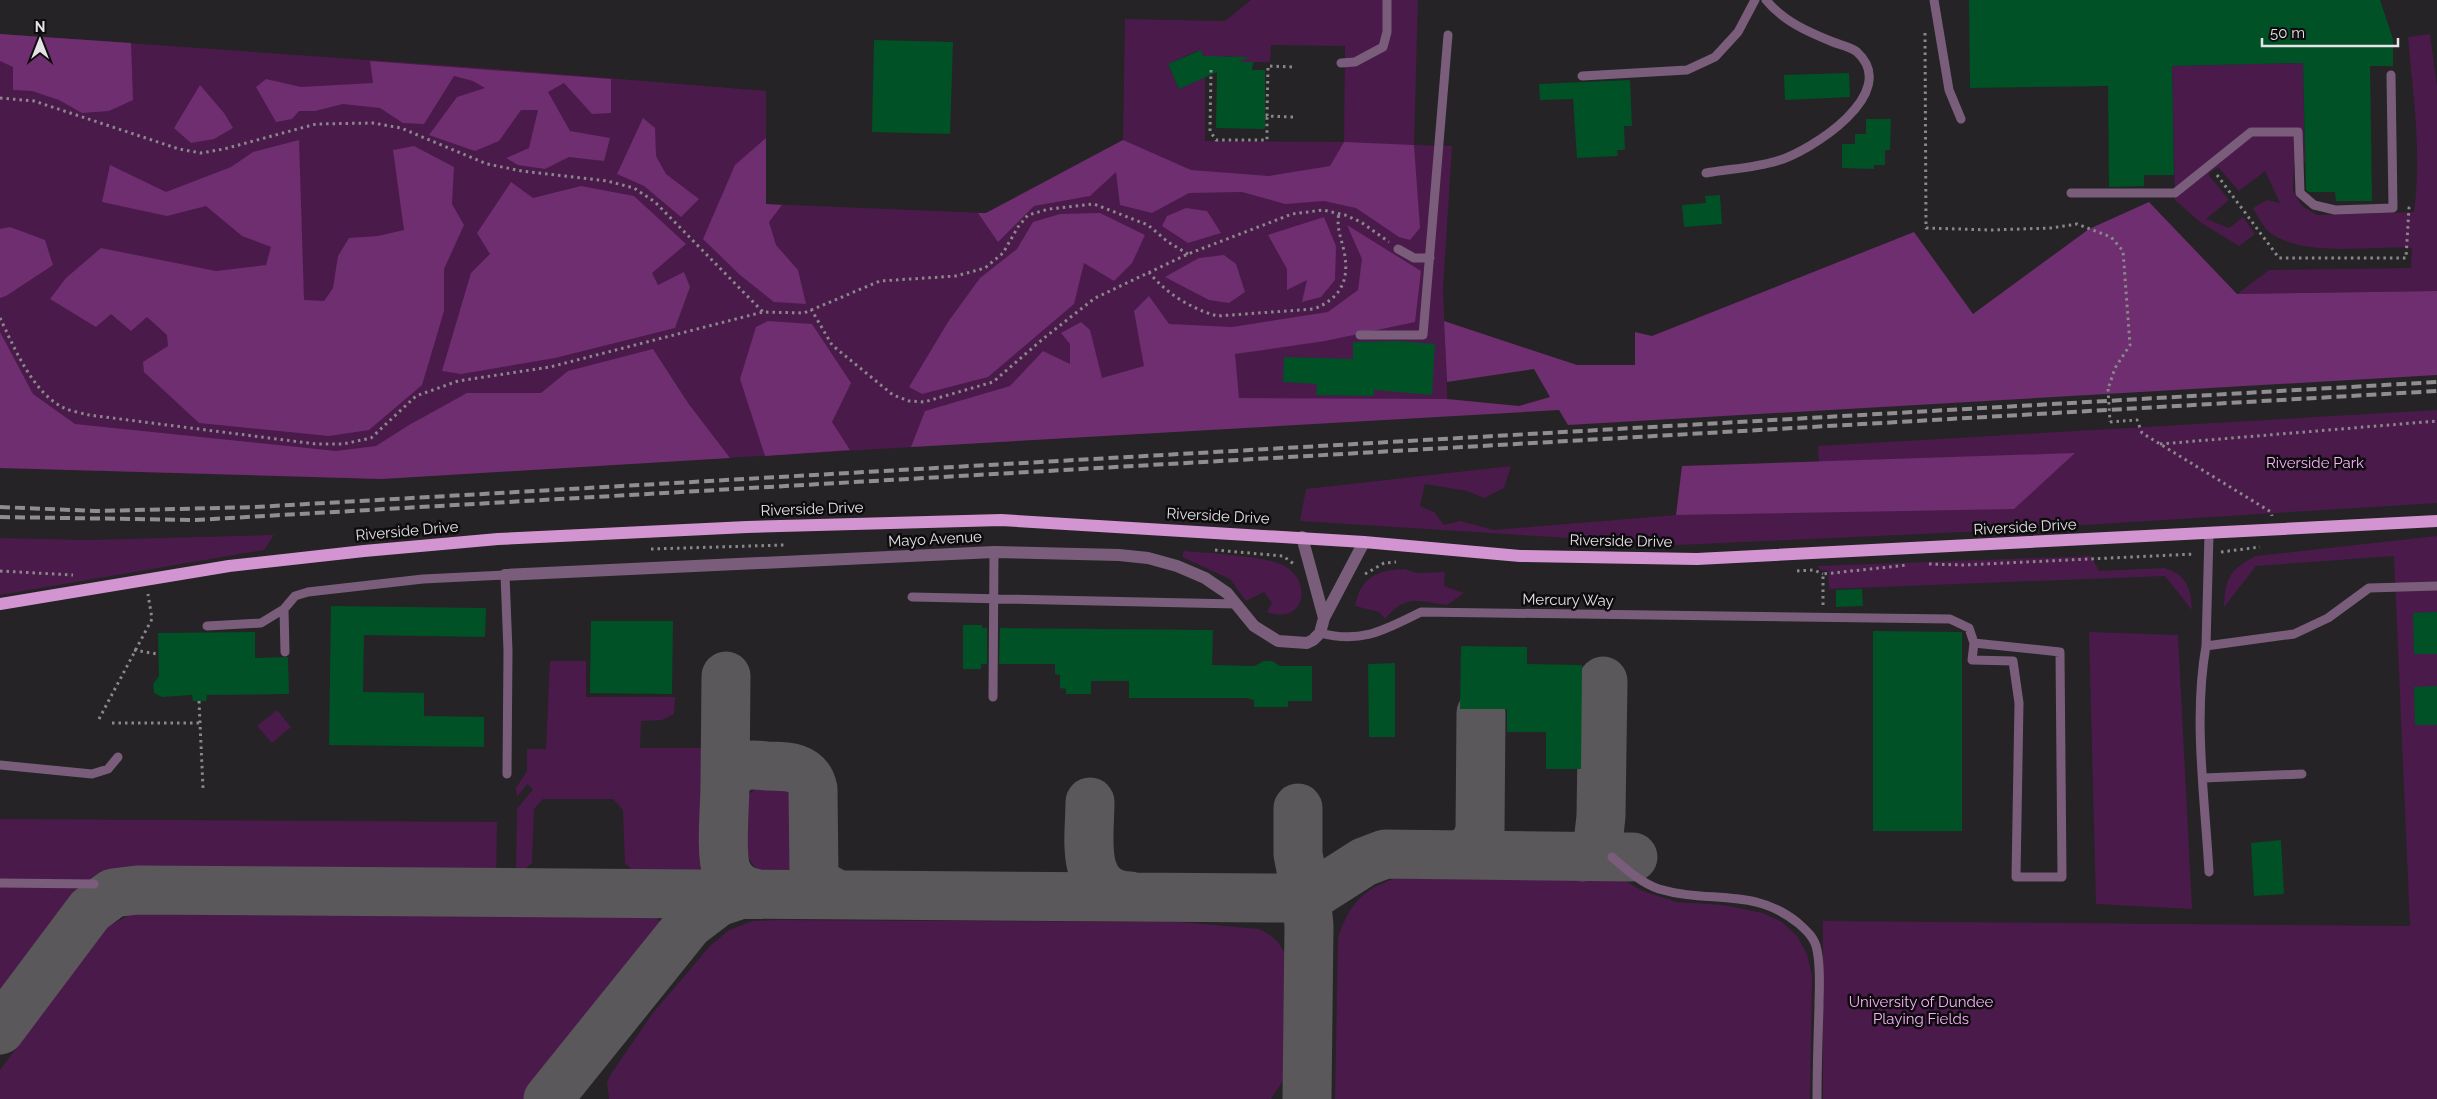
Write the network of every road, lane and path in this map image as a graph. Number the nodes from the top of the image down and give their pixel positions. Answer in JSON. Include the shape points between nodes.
{"nodes":[{"id":1,"x":1387,"y":0,"type":"edge"},
{"id":2,"x":1755,"y":0,"type":"edge"},
{"id":3,"x":1766,"y":0,"type":"edge"},
{"id":4,"x":1934,"y":0,"type":"edge"},
{"id":5,"x":1924,"y":29,"type":"dead end"},
{"id":6,"x":1448,"y":35,"type":"dead end"},
{"id":7,"x":1341,"y":63,"type":"dead end"},
{"id":8,"x":1293,"y":67,"type":"dead end"},
{"id":9,"x":1210,"y":70,"type":"dead end"},
{"id":10,"x":2392,"y":75,"type":"dead end"},
{"id":11,"x":1582,"y":76,"type":"dead end"},
{"id":12,"x":0,"y":98,"type":"edge"},
{"id":13,"x":1267,"y":116,"type":"junction"},
{"id":14,"x":1293,"y":117,"type":"dead end"},
{"id":15,"x":1961,"y":119,"type":"dead end"},
{"id":16,"x":1706,"y":173,"type":"dead end"},
{"id":17,"x":2222,"y":181,"type":"dead end"},
{"id":18,"x":2071,"y":193,"type":"dead end"},
{"id":19,"x":2409,"y":208,"type":"dead end"},
{"id":20,"x":1338,"y":213,"type":"junction"},
{"id":21,"x":1398,"y":249,"type":"joint"},
{"id":22,"x":1188,"y":254,"type":"junction"},
{"id":23,"x":1430,"y":258,"type":"junction"},
{"id":24,"x":1149,"y":272,"type":"junction"},
{"id":25,"x":811,"y":310,"type":"junction"},
{"id":26,"x":763,"y":312,"type":"junction"},
{"id":27,"x":0,"y":318,"type":"edge"},
{"id":28,"x":1360,"y":335,"type":"dead end"},
{"id":29,"x":2437,"y":421,"type":"edge"},
{"id":30,"x":2160,"y":444,"type":"junction"},
{"id":31,"x":2272,"y":517,"type":"dead end"},
{"id":32,"x":2437,"y":521,"type":"edge"},
{"id":33,"x":2209,"y":534,"type":"junction"},
{"id":34,"x":1302,"y":537,"type":"junction"},
{"id":35,"x":1364,"y":542,"type":"junction"},
{"id":36,"x":2268,"y":546,"type":"dead end"},
{"id":37,"x":994,"y":552,"type":"junction"},
{"id":38,"x":2209,"y":553,"type":"junction"},
{"id":39,"x":1921,"y":564,"type":"dead end"},
{"id":40,"x":1911,"y":565,"type":"dead end"},
{"id":41,"x":0,"y":572,"type":"edge"},
{"id":42,"x":80,"y":575,"type":"dead end"},
{"id":43,"x":505,"y":575,"type":"junction"},
{"id":44,"x":2437,"y":586,"type":"edge"},
{"id":45,"x":148,"y":591,"type":"dead end"},
{"id":46,"x":912,"y":597,"type":"dead end"},
{"id":47,"x":993,"y":599,"type":"junction"},
{"id":48,"x":0,"y":604,"type":"edge"},
{"id":49,"x":1236,"y":604,"type":"junction"},
{"id":50,"x":284,"y":609,"type":"junction"},
{"id":51,"x":1324,"y":618,"type":"junction"},
{"id":52,"x":1823,"y":618,"type":"junction"},
{"id":53,"x":207,"y":626,"type":"dead end"},
{"id":54,"x":1320,"y":633,"type":"junction"},
{"id":55,"x":1974,"y":643,"type":"junction"},
{"id":56,"x":2206,"y":646,"type":"junction"},
{"id":57,"x":134,"y":650,"type":"junction"},
{"id":58,"x":285,"y":652,"type":"dead end"},
{"id":59,"x":158,"y":654,"type":"dead end"},
{"id":60,"x":993,"y":697,"type":"dead end"},
{"id":61,"x":199,"y":701,"type":"dead end"},
{"id":62,"x":99,"y":719,"type":"dead end"},
{"id":63,"x":201,"y":723,"type":"junction"},
{"id":64,"x":112,"y":724,"type":"dead end"},
{"id":65,"x":118,"y":757,"type":"dead end"},
{"id":66,"x":0,"y":765,"type":"edge"},
{"id":67,"x":507,"y":774,"type":"dead end"},
{"id":68,"x":2302,"y":774,"type":"dead end"},
{"id":69,"x":2204,"y":778,"type":"junction"},
{"id":70,"x":203,"y":788,"type":"dead end"},
{"id":71,"x":1612,"y":857,"type":"dead end"},
{"id":72,"x":2209,"y":872,"type":"dead end"},
{"id":73,"x":0,"y":883,"type":"edge"},
{"id":74,"x":94,"y":884,"type":"dead end"},
{"id":75,"x":1817,"y":1099,"type":"edge"}],
"edges":[{"from":1,"to":7,"type":"lane","via":[[1387,32],[1383,47],[1355,62]]},
{"from":2,"to":11,"type":"lane","via":[[1738,32],[1715,57],[1687,70]]},
{"from":3,"to":16,"type":"lane","via":[[1777,13],[1804,30],[1856,51],[1866,62],[1871,80],[1863,98],[1846,120],[1815,144],[1777,161]]},
{"from":4,"to":15,"type":"lane","via":[[1949,90]]},
{"from":5,"to":30,"type":"path","bridge":true,"via":[[1926,228],[1991,230],[2077,224],[2111,237],[2123,252],[2130,345],[2115,368],[2108,389],[2110,422],[2137,420],[2142,433]]},
{"from":6,"to":23,"type":"lane"},
{"from":8,"to":13,"type":"path","via":[[1268,66]]},
{"from":9,"to":13,"type":"path","via":[[1210,132],[1216,140],[1267,140]]},
{"from":10,"to":18,"type":"lane","via":[[2394,208],[2335,210],[2314,205],[2300,193],[2298,132],[2251,132],[2175,192]]},
{"from":12,"to":26,"type":"path","via":[[34,101],[201,153],[316,124],[373,123],[401,128],[487,164],[607,181],[634,188],[655,202]]},
{"from":13,"to":14,"type":"path"},
{"from":17,"to":19,"type":"path","via":[[2279,258],[2406,258]]},
{"from":20,"to":21,"type":"path","via":[[1361,222]]},
{"from":20,"to":22,"type":"path","via":[[1323,210],[1292,214]]},
{"from":20,"to":24,"type":"path","via":[[1336,224],[1345,253],[1343,286],[1328,303],[1314,308],[1218,316],[1204,312],[1161,287]]},
{"from":21,"to":23,"type":"lane","via":[[1414,258]]},
{"from":22,"to":24,"type":"path"},
{"from":22,"to":25,"type":"path","via":[[1148,225],[1094,204],[1049,209],[1028,215],[1004,253],[985,268],[956,276],[880,281]]},
{"from":23,"to":28,"type":"lane","via":[[1423,335]]},
{"from":24,"to":25,"type":"path","via":[[1096,298],[992,382],[924,402],[909,401],[893,394],[832,345]]},
{"from":25,"to":26,"type":"path","via":[[804,313]]},
{"from":26,"to":27,"type":"path","via":[[550,367],[458,380],[416,396],[371,438],[343,444],[316,444],[89,415],[62,407],[38,386],[18,356]]},
{"from":29,"to":30,"type":"path"},
{"from":30,"to":31,"type":"path","via":[[2253,500],[2271,512]]},
{"from":32,"to":33,"type":"main road","name":"Riverside Drive"},
{"from":33,"to":35,"type":"main road","name":"Riverside Drive","via":[[1697,559],[1520,556]]},
{"from":33,"to":38,"type":"lane"},
{"from":34,"to":35,"type":"main road","name":"Riverside Drive"},
{"from":34,"to":48,"type":"main road","name":"Riverside Drive","via":[[1001,520],[717,528],[498,539],[229,566]]},
{"from":34,"to":51,"type":"street"},
{"from":35,"to":51,"type":"street"},
{"from":36,"to":38,"type":"path"},
{"from":37,"to":43,"type":"street","name":"Mayo Avenue"},
{"from":37,"to":47,"type":"lane"},
{"from":37,"to":49,"type":"street","name":"Mayo Avenue","via":[[1148,558],[1205,578],[1227,593]]},
{"from":38,"to":39,"type":"path","via":[[1963,565]]},
{"from":38,"to":56,"type":"lane"},
{"from":40,"to":52,"type":"path","via":[[1823,574]]},
{"from":41,"to":42,"type":"path"},
{"from":43,"to":50,"type":"lane","via":[[423,579],[308,592],[294,596]]},
{"from":43,"to":67,"type":"lane"},
{"from":44,"to":56,"type":"lane","via":[[2369,588],[2328,618],[2294,634]]},
{"from":45,"to":57,"type":"path","via":[[152,619]]},
{"from":46,"to":47,"type":"lane"},
{"from":47,"to":49,"type":"lane"},
{"from":47,"to":60,"type":"lane"},
{"from":49,"to":54,"type":"street","name":"Mayo Avenue","via":[[1254,626],[1278,641],[1307,643]]},
{"from":50,"to":53,"type":"lane","via":[[262,623]]},
{"from":50,"to":58,"type":"lane"},
{"from":51,"to":54,"type":"street"},
{"from":52,"to":54,"type":"lane","name":"Mercury Way","via":[[1421,612],[1371,636],[1336,637]]},
{"from":52,"to":55,"type":"lane","name":"Mercury Way","via":[[1950,619],[1969,628]]},
{"from":55,"to":55,"type":"lane","name":"Mercury Way","via":[[1972,660],[2013,661],[2019,702],[2016,877],[2062,878],[2060,652]]},
{"from":56,"to":69,"type":"lane","via":[[2202,665],[2201,719]]},
{"from":57,"to":59,"type":"path"},
{"from":57,"to":62,"type":"path"},
{"from":61,"to":63,"type":"path"},
{"from":63,"to":64,"type":"path"},
{"from":63,"to":70,"type":"path"},
{"from":65,"to":66,"type":"lane","via":[[108,769],[92,774]]},
{"from":68,"to":69,"type":"lane"},
{"from":69,"to":72,"type":"lane"},
{"from":71,"to":75,"type":"lane","via":[[1637,878],[1657,888],[1772,906],[1811,934],[1817,948],[1819,971]]},
{"from":73,"to":74,"type":"lane"}]}
